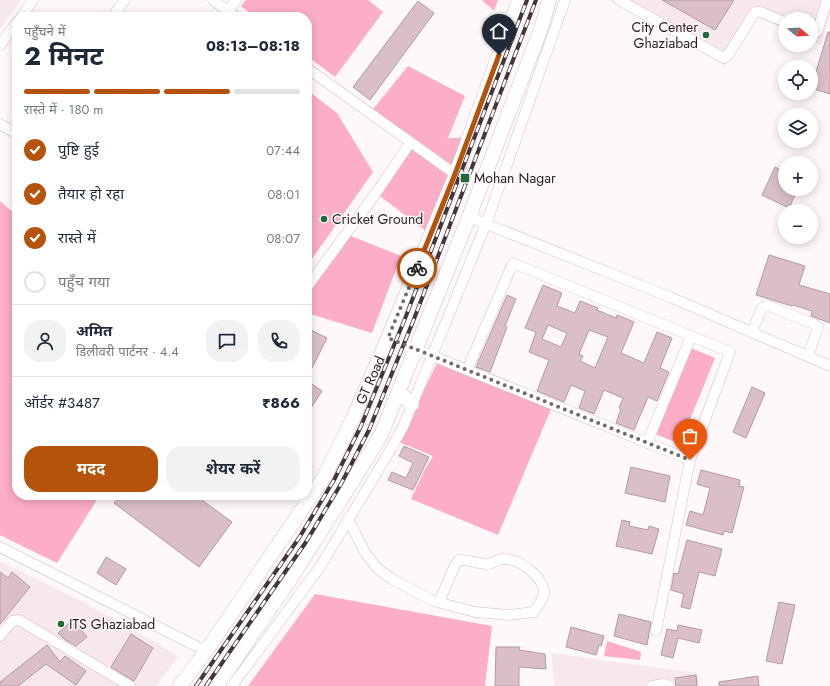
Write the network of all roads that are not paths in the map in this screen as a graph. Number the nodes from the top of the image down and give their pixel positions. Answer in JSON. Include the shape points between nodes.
{"nodes":[{"id":1,"x":33,"y":0,"type":"edge"},
{"id":2,"x":125,"y":0,"type":"edge"},
{"id":3,"x":213,"y":0,"type":"edge"},
{"id":4,"x":236,"y":0,"type":"edge"},
{"id":5,"x":519,"y":0,"type":"edge"},
{"id":6,"x":549,"y":0,"type":"edge"},
{"id":7,"x":565,"y":0,"type":"edge"},
{"id":8,"x":619,"y":0,"type":"edge"},
{"id":9,"x":827,"y":0,"type":"edge"},
{"id":10,"x":228,"y":11,"type":"joint"},
{"id":11,"x":25,"y":12,"type":"edge"},
{"id":12,"x":116,"y":12,"type":"edge"},
{"id":13,"x":778,"y":19,"type":"edge"},
{"id":14,"x":12,"y":29,"type":"edge"},
{"id":15,"x":818,"y":29,"type":"edge"},
{"id":16,"x":0,"y":45,"type":"edge"},
{"id":17,"x":312,"y":72,"type":"edge"},
{"id":18,"x":520,"y":82,"type":"junction"},
{"id":19,"x":534,"y":87,"type":"junction"},
{"id":20,"x":0,"y":124,"type":"edge"},
{"id":21,"x":12,"y":131,"type":"edge"},
{"id":22,"x":410,"y":143,"type":"junction"},
{"id":23,"x":455,"y":174,"type":"junction"},
{"id":24,"x":469,"y":217,"type":"junction"},
{"id":25,"x":486,"y":224,"type":"junction"},
{"id":26,"x":312,"y":280,"type":"edge"},
{"id":27,"x":752,"y":332,"type":"junction"},
{"id":28,"x":691,"y":337,"type":"junction"},
{"id":29,"x":388,"y":338,"type":"junction"},
{"id":30,"x":416,"y":350,"type":"junction"},
{"id":31,"x":432,"y":356,"type":"junction"},
{"id":32,"x":808,"y":356,"type":"junction"},
{"id":33,"x":830,"y":366,"type":"edge"},
{"id":34,"x":467,"y":370,"type":"junction"},
{"id":35,"x":399,"y":392,"type":"junction"},
{"id":36,"x":412,"y":404,"type":"junction"},
{"id":37,"x":646,"y":443,"type":"junction"},
{"id":38,"x":690,"y":460,"type":"junction"},
{"id":39,"x":312,"y":495,"type":"edge"},
{"id":40,"x":308,"y":500,"type":"edge"},
{"id":41,"x":348,"y":520,"type":"junction"},
{"id":42,"x":0,"y":547,"type":"edge"},
{"id":43,"x":439,"y":602,"type":"junction"},
{"id":44,"x":656,"y":630,"type":"dead end"},
{"id":45,"x":0,"y":636,"type":"edge"},
{"id":46,"x":206,"y":651,"type":"junction"},
{"id":47,"x":130,"y":686,"type":"edge"},
{"id":48,"x":180,"y":686,"type":"edge"},
{"id":49,"x":217,"y":686,"type":"edge"},
{"id":50,"x":232,"y":686,"type":"edge"},
{"id":51,"x":652,"y":686,"type":"edge"},
{"id":52,"x":669,"y":686,"type":"edge"}],
"edges":[{"from":1,"to":11,"type":"street"},
{"from":2,"to":12,"type":"street"},
{"from":3,"to":10,"type":"street"},
{"from":4,"to":10,"type":"street"},
{"from":5,"to":23,"type":"highway","name":"GT Road"},
{"from":6,"to":18,"type":"highway","via":[[542,26]]},
{"from":7,"to":19,"type":"street"},
{"from":8,"to":13,"type":"street","via":[[724,58],[755,12]]},
{"from":9,"to":15,"type":"street"},
{"from":14,"to":16,"type":"street"},
{"from":17,"to":22,"type":"street"},
{"from":18,"to":19,"type":"street"},
{"from":18,"to":24,"type":"highway"},
{"from":19,"to":25,"type":"street"},
{"from":20,"to":21,"type":"street"},
{"from":22,"to":23,"type":"street"},
{"from":22,"to":26,"type":"street"},
{"from":23,"to":29,"type":"highway","name":"GT Road"},
{"from":24,"to":25,"type":"street"},
{"from":24,"to":30,"type":"highway"},
{"from":25,"to":27,"type":"street"},
{"from":25,"to":31,"type":"street"},
{"from":27,"to":32,"type":"street"},
{"from":27,"to":32,"type":"street","via":[[762,308],[772,306],[818,327]]},
{"from":28,"to":34,"type":"street","via":[[513,263]]},
{"from":28,"to":37,"type":"street"},
{"from":28,"to":38,"type":"street","via":[[730,352]]},
{"from":29,"to":30,"type":"street"},
{"from":29,"to":39,"type":"highway","name":"GT Road","via":[[350,425],[324,477]]},
{"from":30,"to":31,"type":"street"},
{"from":30,"to":35,"type":"highway"},
{"from":31,"to":34,"type":"street"},
{"from":31,"to":36,"type":"street"},
{"from":32,"to":33,"type":"street"},
{"from":34,"to":37,"type":"street"},
{"from":35,"to":36,"type":"highway"},
{"from":35,"to":49,"type":"highway","via":[[381,435],[348,490]]},
{"from":36,"to":41,"type":"street","via":[[403,427]]},
{"from":37,"to":38,"type":"street"},
{"from":38,"to":44,"type":"street"},
{"from":40,"to":46,"type":"highway","name":"GT Road"},
{"from":41,"to":43,"type":"street","via":[[366,554],[378,569],[392,579]]},
{"from":41,"to":50,"type":"street","via":[[320,567]]},
{"from":42,"to":46,"type":"street"},
{"from":43,"to":43,"type":"street","via":[[475,612],[509,615],[534,612],[544,591],[538,578],[513,560],[503,558],[488,564],[467,559],[459,560],[455,565]]},
{"from":45,"to":47,"type":"street","via":[[12,621],[19,620]]},
{"from":46,"to":48,"type":"highway","name":"GT Road"},
{"from":51,"to":52,"type":"street"}]}
